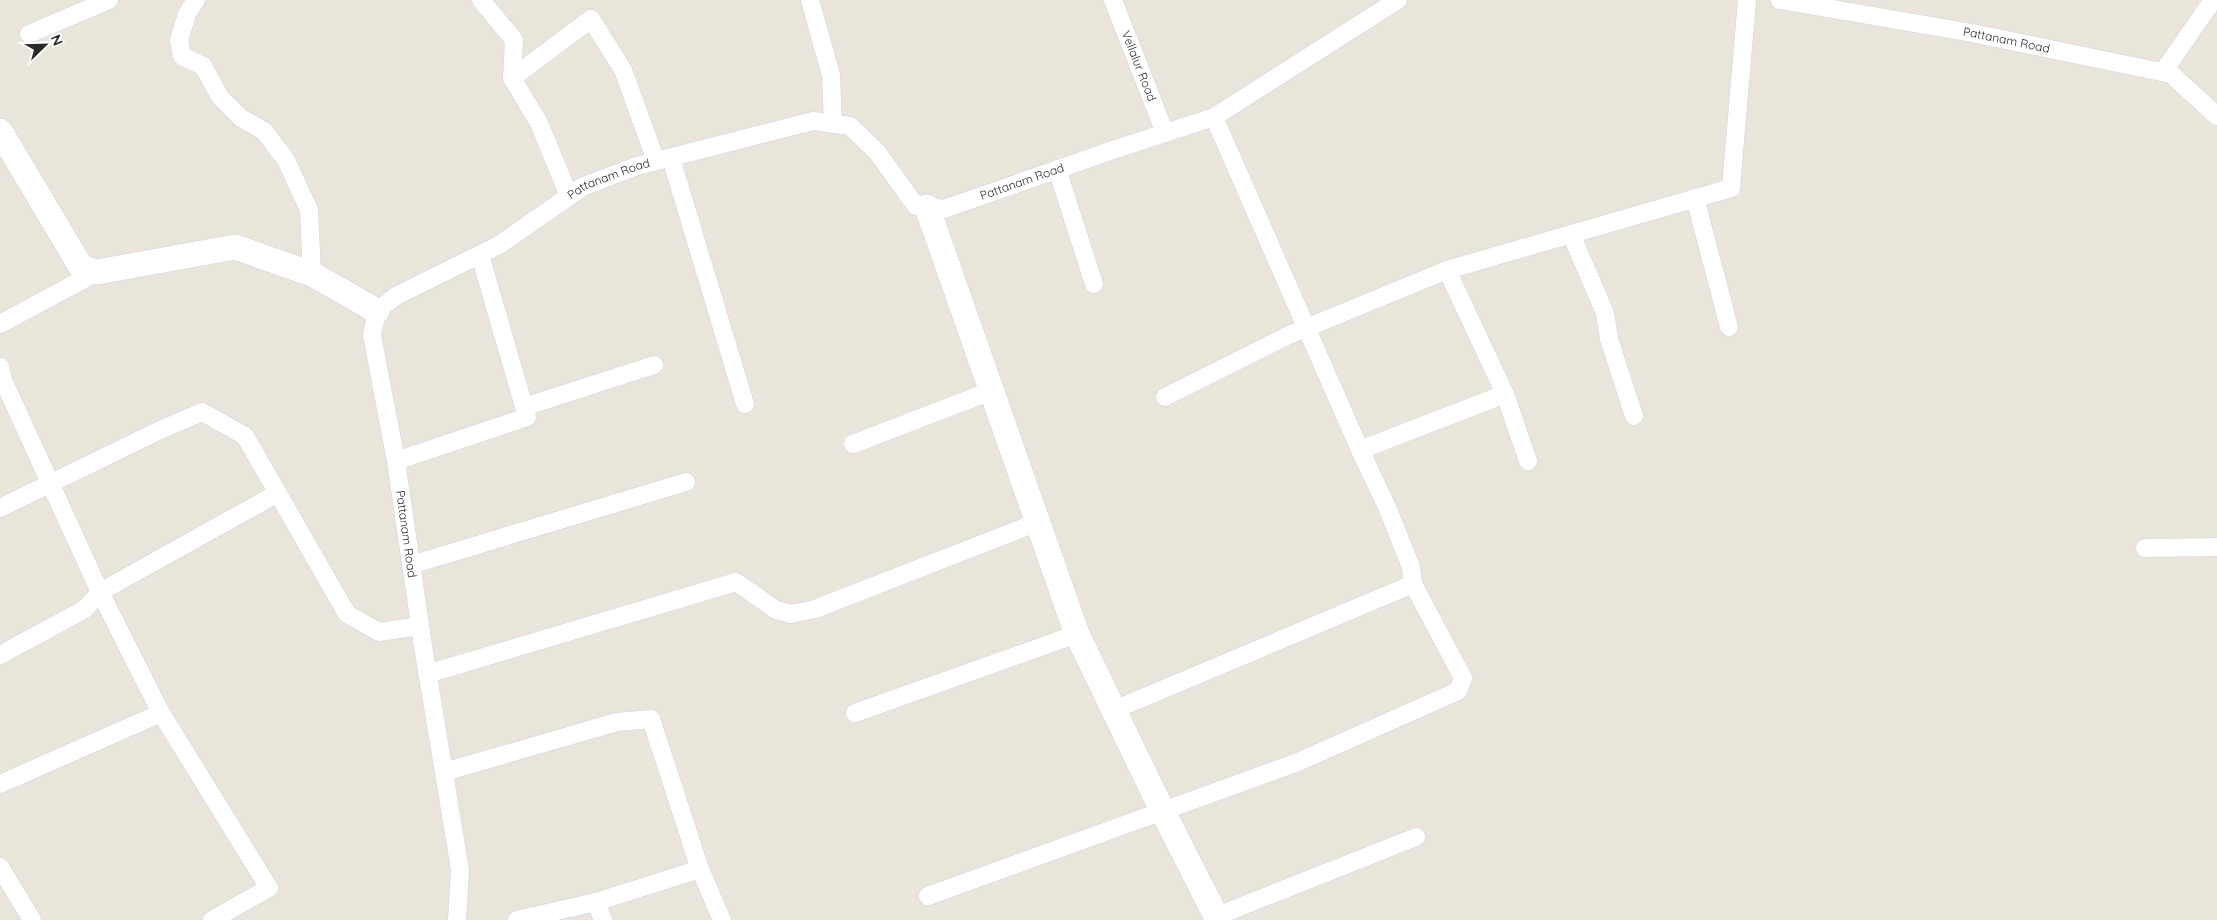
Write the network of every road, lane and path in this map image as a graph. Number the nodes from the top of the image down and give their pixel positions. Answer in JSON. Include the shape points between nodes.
{"nodes":[{"id":1,"x":109,"y":0,"type":"edge"},
{"id":2,"x":196,"y":0,"type":"edge"},
{"id":3,"x":481,"y":0,"type":"edge"},
{"id":4,"x":1113,"y":0,"type":"edge"},
{"id":5,"x":1398,"y":0,"type":"edge"},
{"id":6,"x":1747,"y":0,"type":"edge"},
{"id":7,"x":1780,"y":0,"type":"edge"},
{"id":8,"x":2213,"y":0,"type":"edge"},
{"id":9,"x":816,"y":2,"type":"edge"},
{"id":10,"x":29,"y":34,"type":"dead end"},
{"id":11,"x":2163,"y":72,"type":"junction"},
{"id":12,"x":512,"y":78,"type":"junction"},
{"id":13,"x":2217,"y":116,"type":"edge"},
{"id":14,"x":1214,"y":117,"type":"junction"},
{"id":15,"x":833,"y":124,"type":"junction"},
{"id":16,"x":0,"y":131,"type":"edge"},
{"id":17,"x":1165,"y":133,"type":"junction"},
{"id":18,"x":663,"y":160,"type":"junction"},
{"id":19,"x":1057,"y":169,"type":"junction"},
{"id":20,"x":569,"y":196,"type":"junction"},
{"id":21,"x":1695,"y":198,"type":"junction"},
{"id":22,"x":927,"y":207,"type":"junction"},
{"id":23,"x":1571,"y":234,"type":"junction"},
{"id":24,"x":480,"y":254,"type":"junction"},
{"id":25,"x":1447,"y":270,"type":"junction"},
{"id":26,"x":97,"y":272,"type":"junction"},
{"id":27,"x":312,"y":274,"type":"junction"},
{"id":28,"x":1094,"y":284,"type":"dead end"},
{"id":29,"x":377,"y":311,"type":"junction"},
{"id":30,"x":0,"y":324,"type":"edge"},
{"id":31,"x":1729,"y":327,"type":"dead end"},
{"id":32,"x":1308,"y":328,"type":"junction"},
{"id":33,"x":654,"y":365,"type":"dead end"},
{"id":34,"x":1,"y":376,"type":"edge"},
{"id":35,"x":991,"y":391,"type":"junction"},
{"id":36,"x":1505,"y":394,"type":"junction"},
{"id":37,"x":1166,"y":396,"type":"dead end"},
{"id":38,"x":746,"y":404,"type":"dead end"},
{"id":39,"x":524,"y":407,"type":"junction"},
{"id":40,"x":1634,"y":416,"type":"dead end"},
{"id":41,"x":853,"y":444,"type":"dead end"},
{"id":42,"x":1360,"y":450,"type":"junction"},
{"id":43,"x":396,"y":461,"type":"junction"},
{"id":44,"x":1528,"y":461,"type":"dead end"},
{"id":45,"x":686,"y":482,"type":"dead end"},
{"id":46,"x":50,"y":483,"type":"junction"},
{"id":47,"x":278,"y":493,"type":"junction"},
{"id":48,"x":0,"y":508,"type":"edge"},
{"id":49,"x":1038,"y":522,"type":"junction"},
{"id":50,"x":2217,"y":547,"type":"edge"},
{"id":51,"x":2146,"y":548,"type":"dead end"},
{"id":52,"x":411,"y":565,"type":"junction"},
{"id":53,"x":1413,"y":584,"type":"junction"},
{"id":54,"x":100,"y":592,"type":"junction"},
{"id":55,"x":420,"y":626,"type":"junction"},
{"id":56,"x":1078,"y":634,"type":"junction"},
{"id":57,"x":0,"y":655,"type":"edge"},
{"id":58,"x":427,"y":674,"type":"junction"},
{"id":59,"x":1114,"y":710,"type":"junction"},
{"id":60,"x":161,"y":713,"type":"junction"},
{"id":61,"x":854,"y":713,"type":"dead end"},
{"id":62,"x":444,"y":772,"type":"junction"},
{"id":63,"x":0,"y":784,"type":"edge"},
{"id":64,"x":1163,"y":812,"type":"junction"},
{"id":65,"x":1416,"y":837,"type":"dead end"},
{"id":66,"x":0,"y":867,"type":"edge"},
{"id":67,"x":700,"y":869,"type":"junction"},
{"id":68,"x":928,"y":896,"type":"dead end"},
{"id":69,"x":596,"y":902,"type":"junction"},
{"id":70,"x":1218,"y":918,"type":"edge"},
{"id":71,"x":32,"y":920,"type":"edge"},
{"id":72,"x":212,"y":920,"type":"edge"},
{"id":73,"x":457,"y":920,"type":"edge"},
{"id":74,"x":517,"y":920,"type":"edge"},
{"id":75,"x":603,"y":920,"type":"edge"},
{"id":76,"x":722,"y":920,"type":"edge"}],
"edges":[{"from":1,"to":10,"type":"street"},
{"from":2,"to":27,"type":"street","via":[[187,14],[179,40],[182,56],[203,66],[220,97],[240,118],[264,131],[286,160],[309,210]]},
{"from":3,"to":12,"type":"street","via":[[514,40]]},
{"from":4,"to":17,"type":"street","name":"Vellalur Road"},
{"from":5,"to":14,"type":"street","name":"Pattanam Road"},
{"from":6,"to":21,"type":"street","via":[[1731,188]]},
{"from":7,"to":11,"type":"street","name":"Pattanam Road","via":[[1972,32]]},
{"from":8,"to":11,"type":"street"},
{"from":9,"to":15,"type":"street","via":[[831,75]]},
{"from":11,"to":13,"type":"street","name":"Pattanam Road","via":[[2171,74]]},
{"from":12,"to":18,"type":"street","via":[[591,19],[623,70]]},
{"from":12,"to":20,"type":"street","via":[[539,123]]},
{"from":14,"to":17,"type":"street","name":"Pattanam Road"},
{"from":14,"to":32,"type":"street"},
{"from":15,"to":18,"type":"street","name":"Pattanam Road","via":[[813,121]]},
{"from":15,"to":22,"type":"street","name":"Pattanam Road","via":[[850,126],[877,152],[916,206]]},
{"from":16,"to":26,"type":"street","via":[[81,267]]},
{"from":17,"to":19,"type":"street","name":"Pattanam Road"},
{"from":18,"to":20,"type":"street","name":"Pattanam Road","via":[[584,186]]},
{"from":18,"to":38,"type":"street"},
{"from":19,"to":22,"type":"street","name":"Pattanam Road","via":[[944,209]]},
{"from":19,"to":28,"type":"street"},
{"from":20,"to":24,"type":"street","name":"Pattanam Road","via":[[499,245]]},
{"from":21,"to":23,"type":"street"},
{"from":21,"to":31,"type":"street"},
{"from":22,"to":35,"type":"street"},
{"from":23,"to":25,"type":"street"},
{"from":23,"to":40,"type":"street","via":[[1605,313],[1609,339]]},
{"from":24,"to":29,"type":"street","name":"Pattanam Road","via":[[396,296]]},
{"from":24,"to":39,"type":"street"},
{"from":25,"to":32,"type":"street"},
{"from":25,"to":36,"type":"street"},
{"from":26,"to":27,"type":"street","via":[[235,247]]},
{"from":26,"to":30,"type":"street"},
{"from":27,"to":29,"type":"street"},
{"from":29,"to":43,"type":"street","name":"Pattanam Road","via":[[372,335]]},
{"from":32,"to":37,"type":"street"},
{"from":32,"to":42,"type":"street"},
{"from":33,"to":39,"type":"street"},
{"from":34,"to":46,"type":"street"},
{"from":35,"to":41,"type":"street"},
{"from":35,"to":49,"type":"street"},
{"from":36,"to":42,"type":"street"},
{"from":36,"to":44,"type":"street"},
{"from":39,"to":43,"type":"street","via":[[527,417]]},
{"from":42,"to":53,"type":"street","via":[[1401,541],[1411,567]]},
{"from":43,"to":52,"type":"street","name":"Pattanam Road"},
{"from":45,"to":52,"type":"street"},
{"from":46,"to":47,"type":"street","via":[[202,412],[244,436]]},
{"from":46,"to":48,"type":"street"},
{"from":46,"to":54,"type":"street"},
{"from":47,"to":54,"type":"street"},
{"from":47,"to":55,"type":"street","via":[[347,614],[380,632]]},
{"from":49,"to":56,"type":"street"},
{"from":49,"to":58,"type":"street","via":[[815,609],[791,614],[776,610],[736,582]]},
{"from":50,"to":51,"type":"street"},
{"from":52,"to":55,"type":"street","name":"Pattanam Road"},
{"from":53,"to":59,"type":"street"},
{"from":53,"to":64,"type":"street","via":[[1463,678],[1458,691],[1298,762]]},
{"from":54,"to":57,"type":"street","via":[[85,609]]},
{"from":54,"to":60,"type":"street"},
{"from":55,"to":58,"type":"street","name":"Pattanam Road"},
{"from":56,"to":59,"type":"street"},
{"from":56,"to":61,"type":"street"},
{"from":58,"to":62,"type":"street","name":"Pattanam Road"},
{"from":59,"to":64,"type":"street"},
{"from":60,"to":63,"type":"street"},
{"from":60,"to":72,"type":"street","via":[[269,888]]},
{"from":62,"to":67,"type":"street","via":[[617,722],[651,719]]},
{"from":62,"to":73,"type":"street","name":"Pattanam Road","via":[[460,870]]},
{"from":64,"to":68,"type":"street"},
{"from":64,"to":70,"type":"street"},
{"from":65,"to":70,"type":"street"},
{"from":66,"to":71,"type":"street"},
{"from":67,"to":69,"type":"street"},
{"from":67,"to":76,"type":"street"},
{"from":69,"to":74,"type":"street"},
{"from":69,"to":75,"type":"street"}]}
